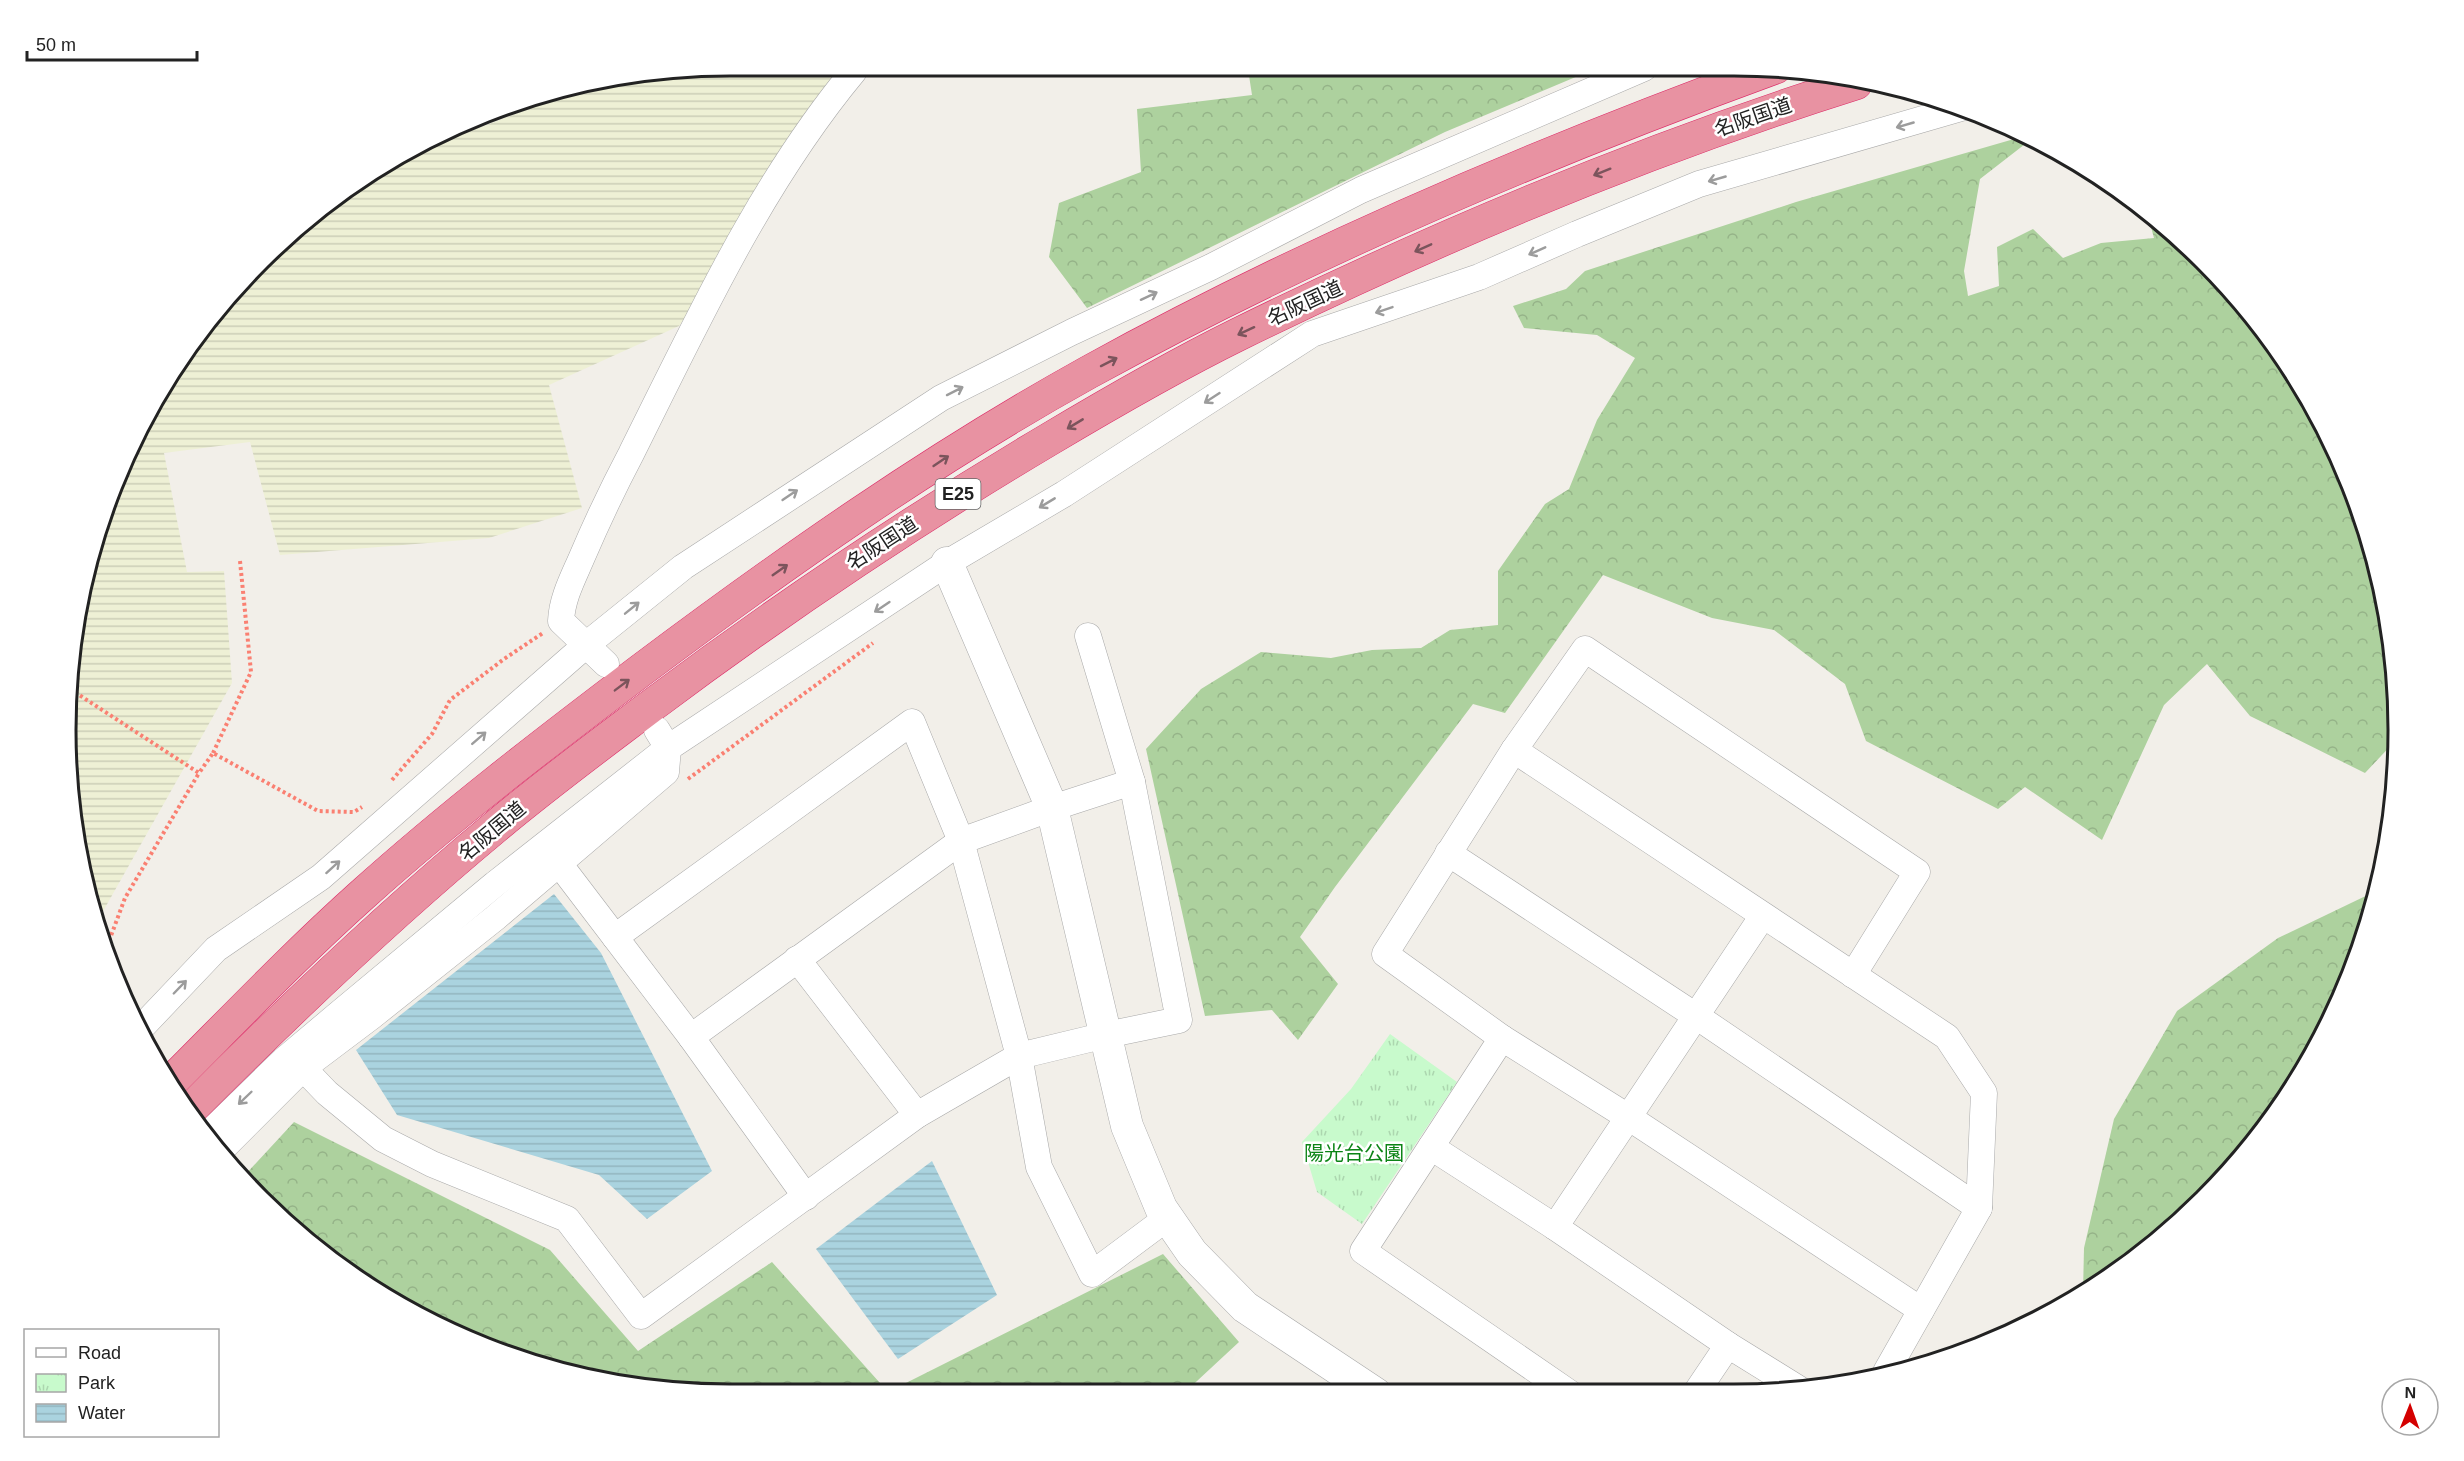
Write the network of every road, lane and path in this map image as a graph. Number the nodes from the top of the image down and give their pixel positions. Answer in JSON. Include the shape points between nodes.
{"nodes":[{"id":1,"x":850,"y":76,"type":"edge"},
{"id":2,"x":1625,"y":76,"type":"edge"},
{"id":3,"x":1752,"y":77,"type":"edge"},
{"id":4,"x":1846,"y":86,"type":"edge"},
{"id":5,"x":1871,"y":91,"type":"edge"},
{"id":6,"x":1947,"y":112,"type":"edge"},
{"id":7,"x":1646,"y":154,"type":"junction"},
{"id":8,"x":240,"y":561,"type":"dead end"},
{"id":9,"x":947,"y":563,"type":"junction"},
{"id":10,"x":561,"y":621,"type":"junction"},
{"id":11,"x":1088,"y":636,"type":"dead end"},
{"id":12,"x":586,"y":645,"type":"junction"},
{"id":13,"x":606,"y":664,"type":"dead end"},
{"id":14,"x":78,"y":694,"type":"edge"},
{"id":15,"x":586,"y":711,"type":"junction"},
{"id":16,"x":663,"y":739,"type":"junction"},
{"id":17,"x":1514,"y":750,"type":"junction"},
{"id":18,"x":213,"y":753,"type":"junction"},
{"id":19,"x":199,"y":773,"type":"junction"},
{"id":20,"x":390,"y":782,"type":"dead end"},
{"id":21,"x":1132,"y":782,"type":"junction"},
{"id":22,"x":369,"y":803,"type":"dead end"},
{"id":23,"x":1052,"y":808,"type":"junction"},
{"id":24,"x":960,"y":841,"type":"junction"},
{"id":25,"x":1448,"y":853,"type":"junction"},
{"id":26,"x":567,"y":874,"type":"dead end"},
{"id":27,"x":1762,"y":916,"type":"junction"},
{"id":28,"x":615,"y":937,"type":"junction"},
{"id":29,"x":110,"y":938,"type":"edge"},
{"id":30,"x":798,"y":959,"type":"junction"},
{"id":31,"x":1853,"y":975,"type":"junction"},
{"id":32,"x":1696,"y":1016,"type":"junction"},
{"id":33,"x":146,"y":1023,"type":"edge"},
{"id":34,"x":1106,"y":1035,"type":"junction"},
{"id":35,"x":691,"y":1037,"type":"junction"},
{"id":36,"x":1502,"y":1038,"type":"junction"},
{"id":37,"x":1019,"y":1056,"type":"junction"},
{"id":38,"x":169,"y":1066,"type":"edge"},
{"id":39,"x":303,"y":1068,"type":"junction"},
{"id":40,"x":176,"y":1077,"type":"edge"},
{"id":41,"x":195,"y":1105,"type":"edge"},
{"id":42,"x":917,"y":1115,"type":"junction"},
{"id":43,"x":1628,"y":1118,"type":"junction"},
{"id":44,"x":213,"y":1130,"type":"edge"},
{"id":45,"x":226,"y":1146,"type":"edge"},
{"id":46,"x":1431,"y":1148,"type":"junction"},
{"id":47,"x":806,"y":1197,"type":"junction"},
{"id":48,"x":1979,"y":1208,"type":"junction"},
{"id":49,"x":1167,"y":1218,"type":"junction"},
{"id":50,"x":1556,"y":1227,"type":"junction"},
{"id":51,"x":1921,"y":1310,"type":"junction"},
{"id":52,"x":1728,"y":1345,"type":"junction"},
{"id":53,"x":1890,"y":1365,"type":"edge"},
{"id":54,"x":1788,"y":1382,"type":"edge"},
{"id":55,"x":1362,"y":1384,"type":"edge"},
{"id":56,"x":1556,"y":1384,"type":"edge"},
{"id":57,"x":1702,"y":1384,"type":"edge"}],
"edges":[{"from":1,"to":10,"type":"street","via":[[791,158],[720,278],[603,508],[562,603]]},
{"from":12,"to":2,"type":"street","one_way":true,"via":[[683,567],[941,398],[1361,190]]},
{"from":15,"to":3,"type":"highway","name":"名阪国道","number":"E25","one_way":true,"via":[[815,545],[956,452],[1089,372],[1386,224],[1504,171]]},
{"from":4,"to":7,"type":"highway","name":"名阪国道","number":"E25"},
{"from":5,"to":7,"type":"highway"},
{"from":6,"to":9,"type":"street","one_way":true,"via":[[1699,184],[1479,277],[1312,334],[1064,494]]},
{"from":7,"to":41,"type":"highway","name":"名阪国道","number":"E25","one_way":true,"via":[[1510,209],[1236,335],[977,482],[838,571],[713,659],[495,826],[280,1019]]},
{"from":8,"to":18,"type":"path","via":[[251,672]]},
{"from":9,"to":16,"type":"street","one_way":true},
{"from":9,"to":23,"type":"street"},
{"from":10,"to":12,"type":"street"},
{"from":10,"to":20,"type":"path","via":[[450,700],[432,734]]},
{"from":11,"to":21,"type":"street"},
{"from":12,"to":13,"type":"street"},
{"from":33,"to":12,"type":"street","one_way":true,"via":[[216,949],[321,877]]},
{"from":14,"to":19,"type":"path"},
{"from":15,"to":38,"type":"highway","via":[[488,777],[408,844],[318,921]]},
{"from":15,"to":40,"type":"highway","name":"名阪国道","number":"E25","via":[[469,803],[360,897]]},
{"from":16,"to":39,"type":"street","via":[[666,772],[495,918]]},
{"from":16,"to":44,"type":"street","one_way":true,"via":[[284,1060]]},
{"from":17,"to":25,"type":"street"},
{"from":17,"to":27,"type":"street"},
{"from":17,"to":31,"type":"street","via":[[1585,648],[1917,872]]},
{"from":18,"to":19,"type":"path"},
{"from":18,"to":22,"type":"path","via":[[318,810],[354,812]]},
{"from":19,"to":29,"type":"path","via":[[125,898]]},
{"from":21,"to":23,"type":"street"},
{"from":21,"to":34,"type":"street","via":[[1179,1020]]},
{"from":23,"to":24,"type":"street"},
{"from":23,"to":34,"type":"street"},
{"from":24,"to":28,"type":"street","via":[[912,722]]},
{"from":24,"to":30,"type":"street"},
{"from":24,"to":37,"type":"street"},
{"from":25,"to":32,"type":"street"},
{"from":25,"to":36,"type":"street","via":[[1385,954]]},
{"from":26,"to":28,"type":"street"},
{"from":27,"to":31,"type":"street"},
{"from":27,"to":32,"type":"street"},
{"from":28,"to":35,"type":"street"},
{"from":30,"to":35,"type":"street"},
{"from":30,"to":42,"type":"street"},
{"from":31,"to":48,"type":"street","via":[[1947,1037],[1984,1093]]},
{"from":32,"to":43,"type":"street"},
{"from":32,"to":48,"type":"street"},
{"from":34,"to":37,"type":"street"},
{"from":34,"to":49,"type":"street","via":[[1127,1126]]},
{"from":35,"to":47,"type":"street"},
{"from":36,"to":43,"type":"street"},
{"from":36,"to":46,"type":"street"},
{"from":37,"to":42,"type":"street"},
{"from":37,"to":49,"type":"street","via":[[1039,1167],[1092,1274]]},
{"from":39,"to":45,"type":"street"},
{"from":39,"to":47,"type":"street","via":[[327,1093],[383,1138],[432,1164],[567,1219],[640,1316]]},
{"from":42,"to":47,"type":"street"},
{"from":43,"to":50,"type":"street"},
{"from":43,"to":51,"type":"street"},
{"from":46,"to":50,"type":"street"},
{"from":46,"to":56,"type":"street","via":[[1363,1251]]},
{"from":48,"to":51,"type":"street"},
{"from":49,"to":55,"type":"street","via":[[1191,1253],[1245,1306]]},
{"from":50,"to":52,"type":"street"},
{"from":51,"to":53,"type":"street"},
{"from":52,"to":54,"type":"street"},
{"from":52,"to":57,"type":"street"}]}
